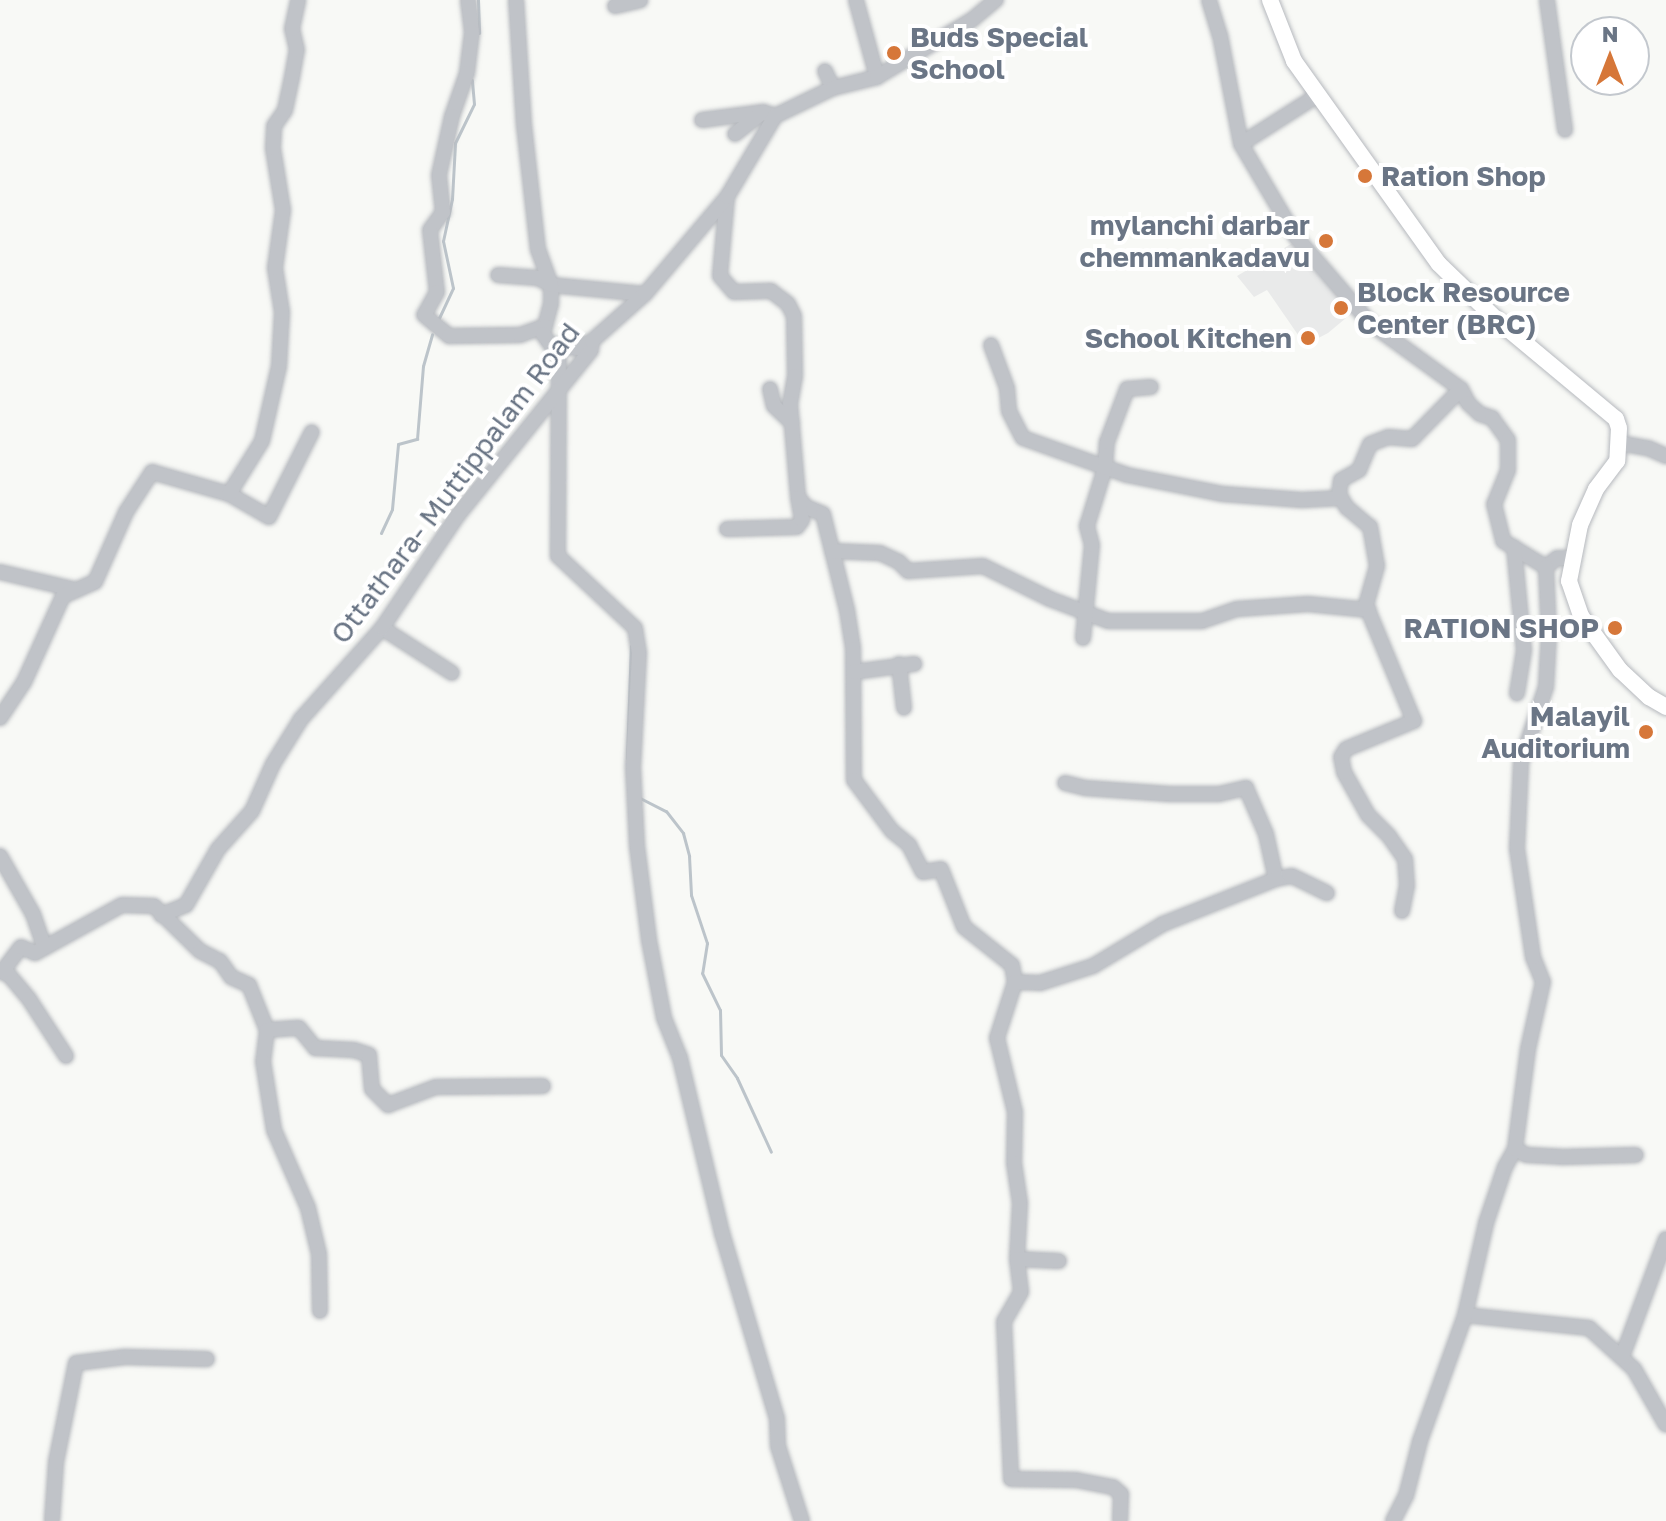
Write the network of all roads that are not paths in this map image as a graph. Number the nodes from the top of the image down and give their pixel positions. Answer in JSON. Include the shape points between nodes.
{"nodes":[{"id":1,"x":298,"y":0,"type":"edge"},
{"id":2,"x":468,"y":0,"type":"edge"},
{"id":3,"x":516,"y":0,"type":"edge"},
{"id":4,"x":640,"y":0,"type":"edge"},
{"id":5,"x":856,"y":0,"type":"edge"},
{"id":6,"x":996,"y":0,"type":"edge"},
{"id":7,"x":1209,"y":0,"type":"edge"},
{"id":8,"x":1270,"y":0,"type":"edge"},
{"id":9,"x":1547,"y":0,"type":"edge"},
{"id":10,"x":615,"y":6,"type":"dead end"},
{"id":11,"x":825,"y":71,"type":"dead end"},
{"id":12,"x":877,"y":77,"type":"junction"},
{"id":13,"x":833,"y":88,"type":"junction"},
{"id":14,"x":1318,"y":95,"type":"junction"},
{"id":15,"x":769,"y":114,"type":"junction"},
{"id":16,"x":702,"y":120,"type":"dead end"},
{"id":17,"x":1565,"y":130,"type":"dead end"},
{"id":18,"x":735,"y":134,"type":"dead end"},
{"id":19,"x":1241,"y":144,"type":"junction"},
{"id":20,"x":727,"y":197,"type":"junction"},
{"id":21,"x":498,"y":275,"type":"dead end"},
{"id":22,"x":551,"y":285,"type":"junction"},
{"id":23,"x":645,"y":294,"type":"junction"},
{"id":24,"x":545,"y":326,"type":"junction"},
{"id":25,"x":592,"y":341,"type":"junction"},
{"id":26,"x":559,"y":345,"type":"junction"},
{"id":27,"x":991,"y":345,"type":"dead end"},
{"id":28,"x":1151,"y":387,"type":"dead end"},
{"id":29,"x":561,"y":388,"type":"junction"},
{"id":30,"x":770,"y":389,"type":"dead end"},
{"id":31,"x":1461,"y":389,"type":"junction"},
{"id":32,"x":792,"y":423,"type":"junction"},
{"id":33,"x":312,"y":432,"type":"dead end"},
{"id":34,"x":1619,"y":443,"type":"junction"},
{"id":35,"x":1666,"y":456,"type":"edge"},
{"id":36,"x":1105,"y":468,"type":"junction"},
{"id":37,"x":229,"y":494,"type":"junction"},
{"id":38,"x":798,"y":497,"type":"junction"},
{"id":39,"x":1341,"y":498,"type":"junction"},
{"id":40,"x":727,"y":529,"type":"dead end"},
{"id":41,"x":1514,"y":547,"type":"junction"},
{"id":42,"x":832,"y":551,"type":"junction"},
{"id":43,"x":1572,"y":558,"type":"junction"},
{"id":44,"x":1546,"y":567,"type":"junction"},
{"id":45,"x":0,"y":572,"type":"edge"},
{"id":46,"x":79,"y":591,"type":"junction"},
{"id":47,"x":1369,"y":610,"type":"junction"},
{"id":48,"x":1086,"y":613,"type":"junction"},
{"id":49,"x":382,"y":628,"type":"junction"},
{"id":50,"x":1083,"y":638,"type":"dead end"},
{"id":51,"x":854,"y":672,"type":"junction"},
{"id":52,"x":452,"y":673,"type":"dead end"},
{"id":53,"x":1517,"y":693,"type":"dead end"},
{"id":54,"x":1666,"y":707,"type":"edge"},
{"id":55,"x":904,"y":708,"type":"dead end"},
{"id":56,"x":2,"y":713,"type":"edge"},
{"id":57,"x":1065,"y":783,"type":"dead end"},
{"id":58,"x":0,"y":856,"type":"edge"},
{"id":59,"x":1276,"y":879,"type":"junction"},
{"id":60,"x":1327,"y":893,"type":"dead end"},
{"id":61,"x":1402,"y":911,"type":"dead end"},
{"id":62,"x":161,"y":915,"type":"junction"},
{"id":63,"x":44,"y":946,"type":"dead end"},
{"id":64,"x":1,"y":972,"type":"edge"},
{"id":65,"x":1015,"y":982,"type":"junction"},
{"id":66,"x":267,"y":1030,"type":"junction"},
{"id":67,"x":66,"y":1056,"type":"dead end"},
{"id":68,"x":543,"y":1086,"type":"dead end"},
{"id":69,"x":1515,"y":1149,"type":"junction"},
{"id":70,"x":1636,"y":1155,"type":"dead end"},
{"id":71,"x":1666,"y":1239,"type":"edge"},
{"id":72,"x":1017,"y":1259,"type":"junction"},
{"id":73,"x":1059,"y":1261,"type":"dead end"},
{"id":74,"x":320,"y":1311,"type":"dead end"},
{"id":75,"x":1465,"y":1315,"type":"junction"},
{"id":76,"x":1622,"y":1357,"type":"junction"},
{"id":77,"x":207,"y":1359,"type":"dead end"},
{"id":78,"x":1666,"y":1425,"type":"edge"},
{"id":79,"x":52,"y":1521,"type":"edge"},
{"id":80,"x":802,"y":1521,"type":"edge"},
{"id":81,"x":1120,"y":1521,"type":"edge"},
{"id":82,"x":1393,"y":1521,"type":"edge"}],
"edges":[{"from":1,"to":37,"type":"street","via":[[292,29],[295,64],[285,110],[274,126],[283,210],[275,268],[282,312],[279,366],[262,441]]},
{"from":2,"to":24,"type":"street","via":[[472,32],[467,73],[439,175],[443,212],[430,230],[437,292],[424,315],[449,336],[520,335]]},
{"from":3,"to":22,"type":"street","via":[[538,250]]},
{"from":4,"to":10,"type":"street"},
{"from":5,"to":12,"type":"street"},
{"from":6,"to":12,"type":"street"},
{"from":7,"to":19,"type":"street"},
{"from":8,"to":14,"type":"main road","via":[[1294,61]]},
{"from":9,"to":17,"type":"street"},
{"from":11,"to":13,"type":"street"},
{"from":12,"to":13,"type":"street"},
{"from":13,"to":15,"type":"street"},
{"from":14,"to":19,"type":"street"},
{"from":14,"to":34,"type":"main road","via":[[1439,264],[1507,329],[1611,413]]},
{"from":15,"to":16,"type":"street"},
{"from":15,"to":18,"type":"street"},
{"from":15,"to":20,"type":"street","name":"Ottathara- Muttippalam Road"},
{"from":19,"to":31,"type":"street","via":[[1296,237],[1326,275],[1370,323]]},
{"from":20,"to":23,"type":"street","name":"Ottathara- Muttippalam Road"},
{"from":20,"to":32,"type":"street","via":[[720,276],[734,292],[771,291],[794,316]]},
{"from":21,"to":22,"type":"street","via":[[538,278]]},
{"from":22,"to":23,"type":"street"},
{"from":22,"to":24,"type":"street"},
{"from":23,"to":25,"type":"street","name":"Ottathara- Muttippalam Road"},
{"from":24,"to":26,"type":"street","via":[[543,334],[552,347]]},
{"from":25,"to":26,"type":"street","via":[[577,348]]},
{"from":25,"to":29,"type":"street","name":"Ottathara- Muttippalam Road","via":[[591,350]]},
{"from":26,"to":29,"type":"street"},
{"from":27,"to":36,"type":"street","via":[[1007,388],[1009,411],[1023,438]]},
{"from":28,"to":36,"type":"street","via":[[1127,389],[1107,442]]},
{"from":29,"to":49,"type":"street","name":"Ottathara- Muttippalam Road","via":[[458,515]]},
{"from":29,"to":80,"type":"street","via":[[558,556],[635,628],[639,653],[633,767],[649,940],[664,1018],[680,1058],[722,1233],[777,1419],[778,1446]]},
{"from":30,"to":32,"type":"street","via":[[774,406]]},
{"from":31,"to":39,"type":"street","via":[[1412,439],[1388,437],[1370,444],[1359,470],[1341,480]]},
{"from":31,"to":41,"type":"street","via":[[1468,403],[1492,418],[1508,440],[1508,470],[1494,504],[1503,541]]},
{"from":32,"to":38,"type":"street"},
{"from":33,"to":37,"type":"street","via":[[269,517]]},
{"from":34,"to":35,"type":"street"},
{"from":34,"to":43,"type":"main road","via":[[1617,461],[1596,489],[1580,525]]},
{"from":36,"to":39,"type":"street","via":[[1223,494]]},
{"from":36,"to":48,"type":"street","via":[[1087,526],[1092,545]]},
{"from":37,"to":46,"type":"street","via":[[152,472],[126,512],[95,582]]},
{"from":38,"to":40,"type":"street","via":[[802,520],[797,527]]},
{"from":38,"to":42,"type":"street","via":[[823,514]]},
{"from":39,"to":47,"type":"street","via":[[1370,527],[1377,566]]},
{"from":41,"to":44,"type":"street"},
{"from":41,"to":53,"type":"street","via":[[1524,650]]},
{"from":42,"to":48,"type":"street","via":[[880,553],[908,571],[983,566]]},
{"from":42,"to":51,"type":"street","via":[[847,610]]},
{"from":43,"to":44,"type":"street","via":[[1557,558]]},
{"from":43,"to":54,"type":"main road","via":[[1569,581],[1581,616],[1620,670]]},
{"from":44,"to":69,"type":"street","via":[[1546,687],[1521,762],[1517,848],[1533,957],[1543,982]]},
{"from":45,"to":46,"type":"street"},
{"from":46,"to":56,"type":"street","via":[[63,596],[24,682]]},
{"from":47,"to":48,"type":"street","via":[[1308,604],[1237,609],[1202,621],[1108,621]]},
{"from":47,"to":61,"type":"street","via":[[1414,721],[1346,749],[1341,757],[1368,815],[1405,859]]},
{"from":48,"to":50,"type":"street"},
{"from":49,"to":52,"type":"street"},
{"from":49,"to":62,"type":"street","name":"Ottathara- Muttippalam Road","via":[[301,719],[252,811],[218,849],[186,905]]},
{"from":51,"to":55,"type":"street","via":[[907,664]]},
{"from":51,"to":65,"type":"street","via":[[854,780],[909,845],[923,872],[941,869],[964,927],[1012,965]]},
{"from":57,"to":59,"type":"street","via":[[1170,794],[1246,788],[1266,834]]},
{"from":58,"to":63,"type":"street","via":[[33,914]]},
{"from":59,"to":60,"type":"street","via":[[1292,876]]},
{"from":59,"to":65,"type":"street","via":[[1163,924],[1093,966],[1040,983]]},
{"from":62,"to":64,"type":"street","via":[[154,906],[122,905],[35,953],[21,947]]},
{"from":62,"to":66,"type":"street","via":[[200,951],[220,961],[231,977],[249,985]]},
{"from":64,"to":67,"type":"street","via":[[29,999]]},
{"from":65,"to":72,"type":"street","via":[[997,1038],[1015,1112]]},
{"from":66,"to":68,"type":"street","via":[[299,1028],[315,1048],[369,1055],[372,1089],[388,1105],[436,1087]]},
{"from":66,"to":74,"type":"street","via":[[263,1061],[274,1130],[308,1208],[319,1254]]},
{"from":69,"to":70,"type":"street","via":[[1561,1157]]},
{"from":69,"to":75,"type":"street","via":[[1486,1223]]},
{"from":71,"to":76,"type":"street"},
{"from":72,"to":73,"type":"street"},
{"from":72,"to":81,"type":"street","via":[[1021,1292],[1004,1322],[1011,1479],[1076,1480],[1113,1487],[1121,1494]]},
{"from":75,"to":76,"type":"street","via":[[1589,1328]]},
{"from":75,"to":82,"type":"street","via":[[1406,1496]]},
{"from":76,"to":78,"type":"street"},
{"from":77,"to":79,"type":"street","via":[[125,1357],[76,1363],[56,1462]]}]}
